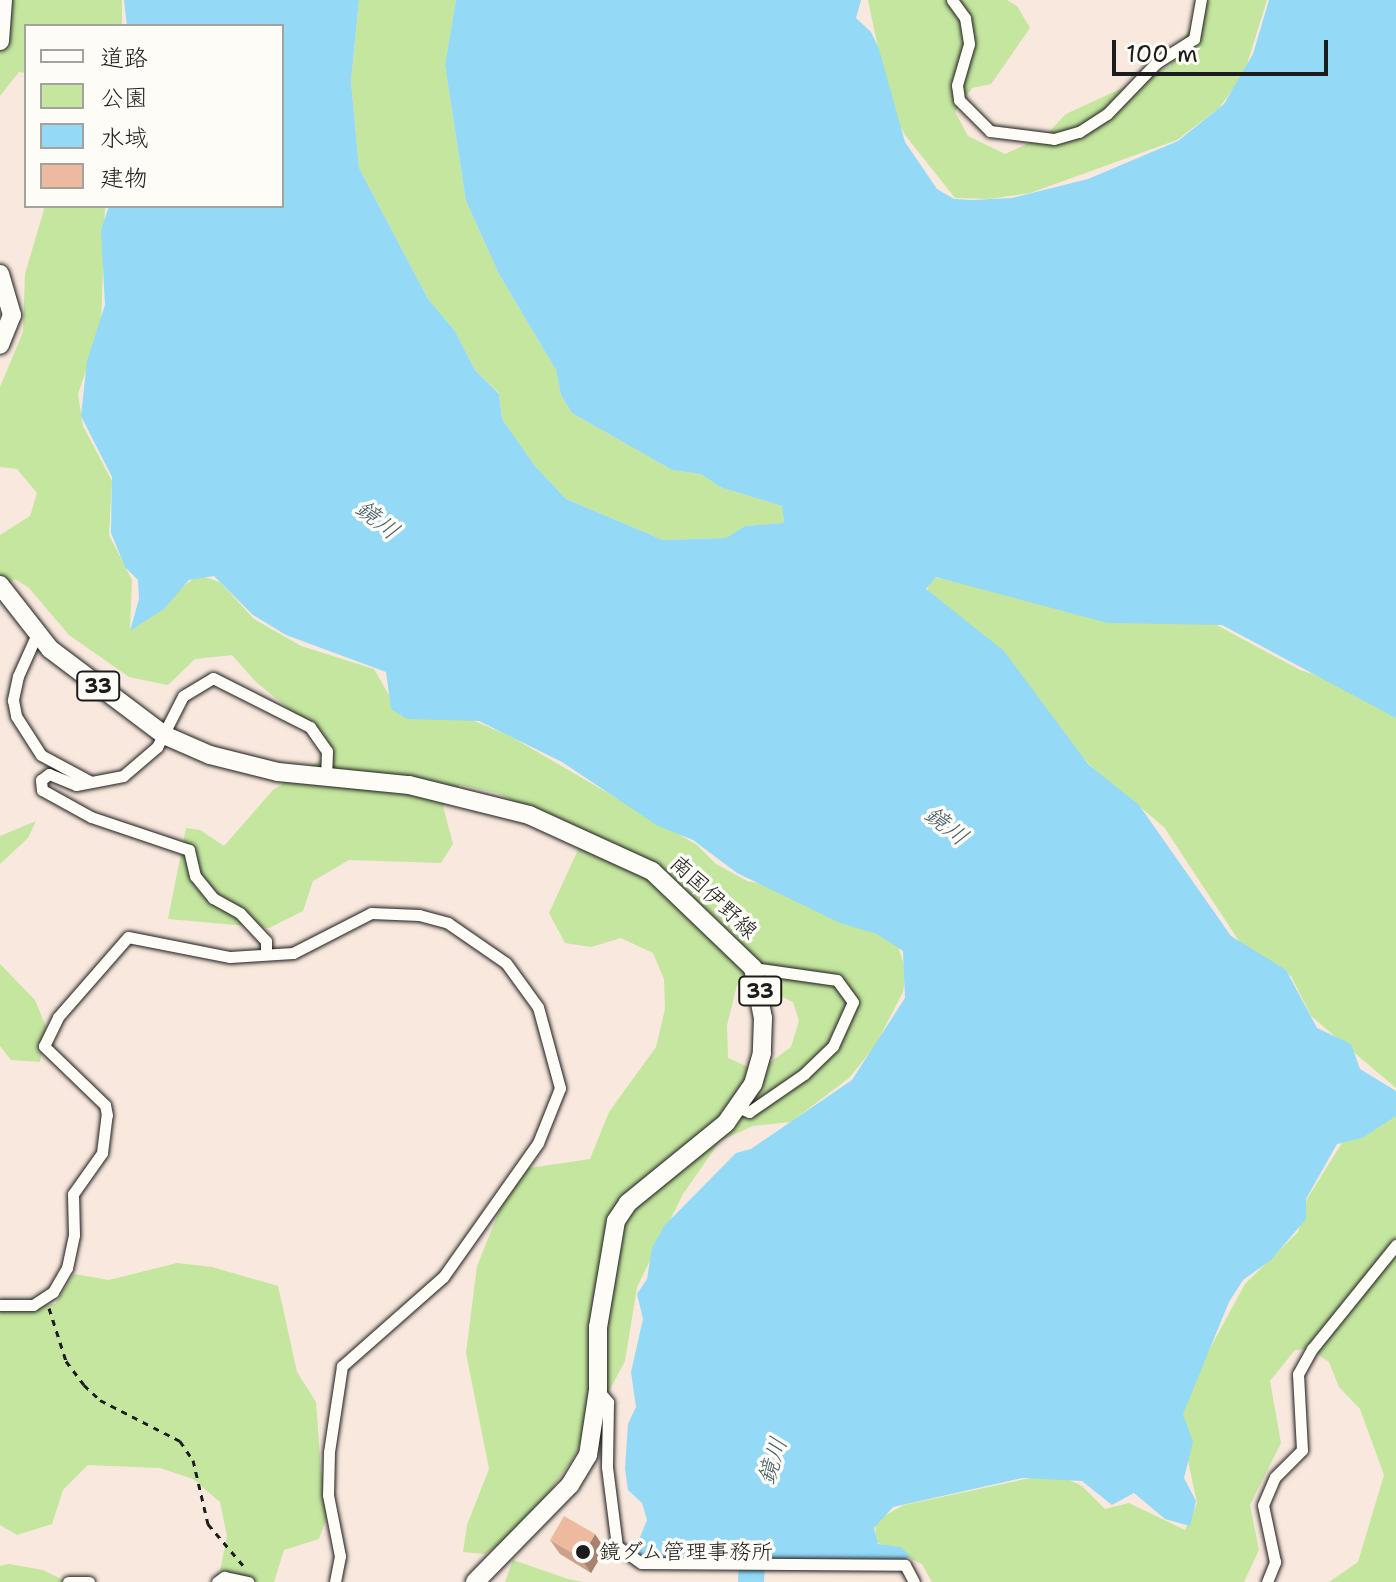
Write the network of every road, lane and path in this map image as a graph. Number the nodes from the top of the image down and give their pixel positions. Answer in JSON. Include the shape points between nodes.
{"nodes":[{"id":1,"x":3,"y":0,"type":"edge"},
{"id":2,"x":952,"y":0,"type":"edge"},
{"id":3,"x":1201,"y":0,"type":"edge"},
{"id":4,"x":0,"y":41,"type":"edge"},
{"id":5,"x":0,"y":274,"type":"edge"},
{"id":6,"x":0,"y":345,"type":"edge"},
{"id":7,"x":0,"y":585,"type":"edge"},
{"id":8,"x":36,"y":636,"type":"junction"},
{"id":9,"x":164,"y":735,"type":"junction"},
{"id":10,"x":326,"y":776,"type":"junction"},
{"id":11,"x":89,"y":781,"type":"junction"},
{"id":12,"x":266,"y":953,"type":"junction"},
{"id":13,"x":753,"y":968,"type":"junction"},
{"id":14,"x":740,"y":1108,"type":"junction"},
{"id":15,"x":1396,"y":1245,"type":"edge"},
{"id":16,"x":47,"y":1296,"type":"junction"},
{"id":17,"x":0,"y":1305,"type":"edge"},
{"id":18,"x":598,"y":1390,"type":"junction"},
{"id":19,"x":68,"y":1582,"type":"edge"},
{"id":20,"x":89,"y":1582,"type":"edge"},
{"id":21,"x":217,"y":1582,"type":"edge"},
{"id":22,"x":251,"y":1582,"type":"edge"},
{"id":23,"x":335,"y":1582,"type":"edge"},
{"id":24,"x":475,"y":1582,"type":"edge"},
{"id":25,"x":914,"y":1582,"type":"edge"},
{"id":26,"x":1267,"y":1582,"type":"edge"}],
"edges":[{"from":1,"to":4,"type":"main road"},
{"from":2,"to":3,"type":"street","via":[[965,18],[969,44],[957,85],[959,100],[990,131],[1054,139],[1079,132],[1107,114],[1156,63],[1194,39]]},
{"from":5,"to":6,"type":"main road","via":[[12,315]]},
{"from":7,"to":8,"type":"main road","name":"南国伊野線","number":"33"},
{"from":8,"to":9,"type":"main road","name":"南国伊野線","number":"33"},
{"from":8,"to":11,"type":"street","via":[[18,676],[16,716],[41,755]]},
{"from":9,"to":10,"type":"main road","name":"南国伊野線","number":"33","via":[[244,764]]},
{"from":9,"to":10,"type":"street","via":[[183,696],[213,678],[227,681],[310,727],[327,751]]},
{"from":9,"to":11,"type":"street","via":[[123,776]]},
{"from":10,"to":13,"type":"main road","name":"南国伊野線","number":"33","via":[[477,799],[564,830],[652,871]]},
{"from":11,"to":12,"type":"street","via":[[76,785],[49,774],[41,780],[42,790],[91,817],[189,850],[195,876],[213,898],[240,913],[266,941]]},
{"from":12,"to":16,"type":"street","via":[[230,957],[128,937],[58,1017],[44,1046],[105,1105],[107,1137],[73,1194],[74,1235],[67,1268]]},
{"from":12,"to":23,"type":"street","via":[[312,948],[371,913],[419,915],[448,923],[506,963],[538,1007],[560,1088],[538,1143],[443,1277],[342,1366],[329,1452],[328,1495],[340,1556]]},
{"from":13,"to":14,"type":"main road","name":"南国伊野線","number":"33","via":[[761,993],[762,1053]]},
{"from":13,"to":14,"type":"street","via":[[837,980],[853,1002],[833,1046],[804,1074],[749,1112]]},
{"from":14,"to":18,"type":"main road","name":"南国伊野線","number":"33","via":[[628,1203],[616,1221],[598,1327]]},
{"from":15,"to":26,"type":"street","via":[[1298,1374],[1302,1450],[1275,1477],[1263,1505],[1275,1562]]},
{"from":16,"to":17,"type":"street","via":[[33,1305]]},
{"from":16,"to":22,"type":"path","via":[[66,1361],[84,1385],[100,1400],[162,1428],[193,1460],[208,1524],[242,1559]]},
{"from":18,"to":24,"type":"main road","name":"南国伊野線","number":"33","via":[[588,1455],[570,1485]]},
{"from":18,"to":25,"type":"street","via":[[608,1402],[607,1467],[617,1546],[641,1563],[905,1565]]},
{"from":19,"to":20,"type":"street"},
{"from":21,"to":22,"type":"street","via":[[224,1577]]}]}
